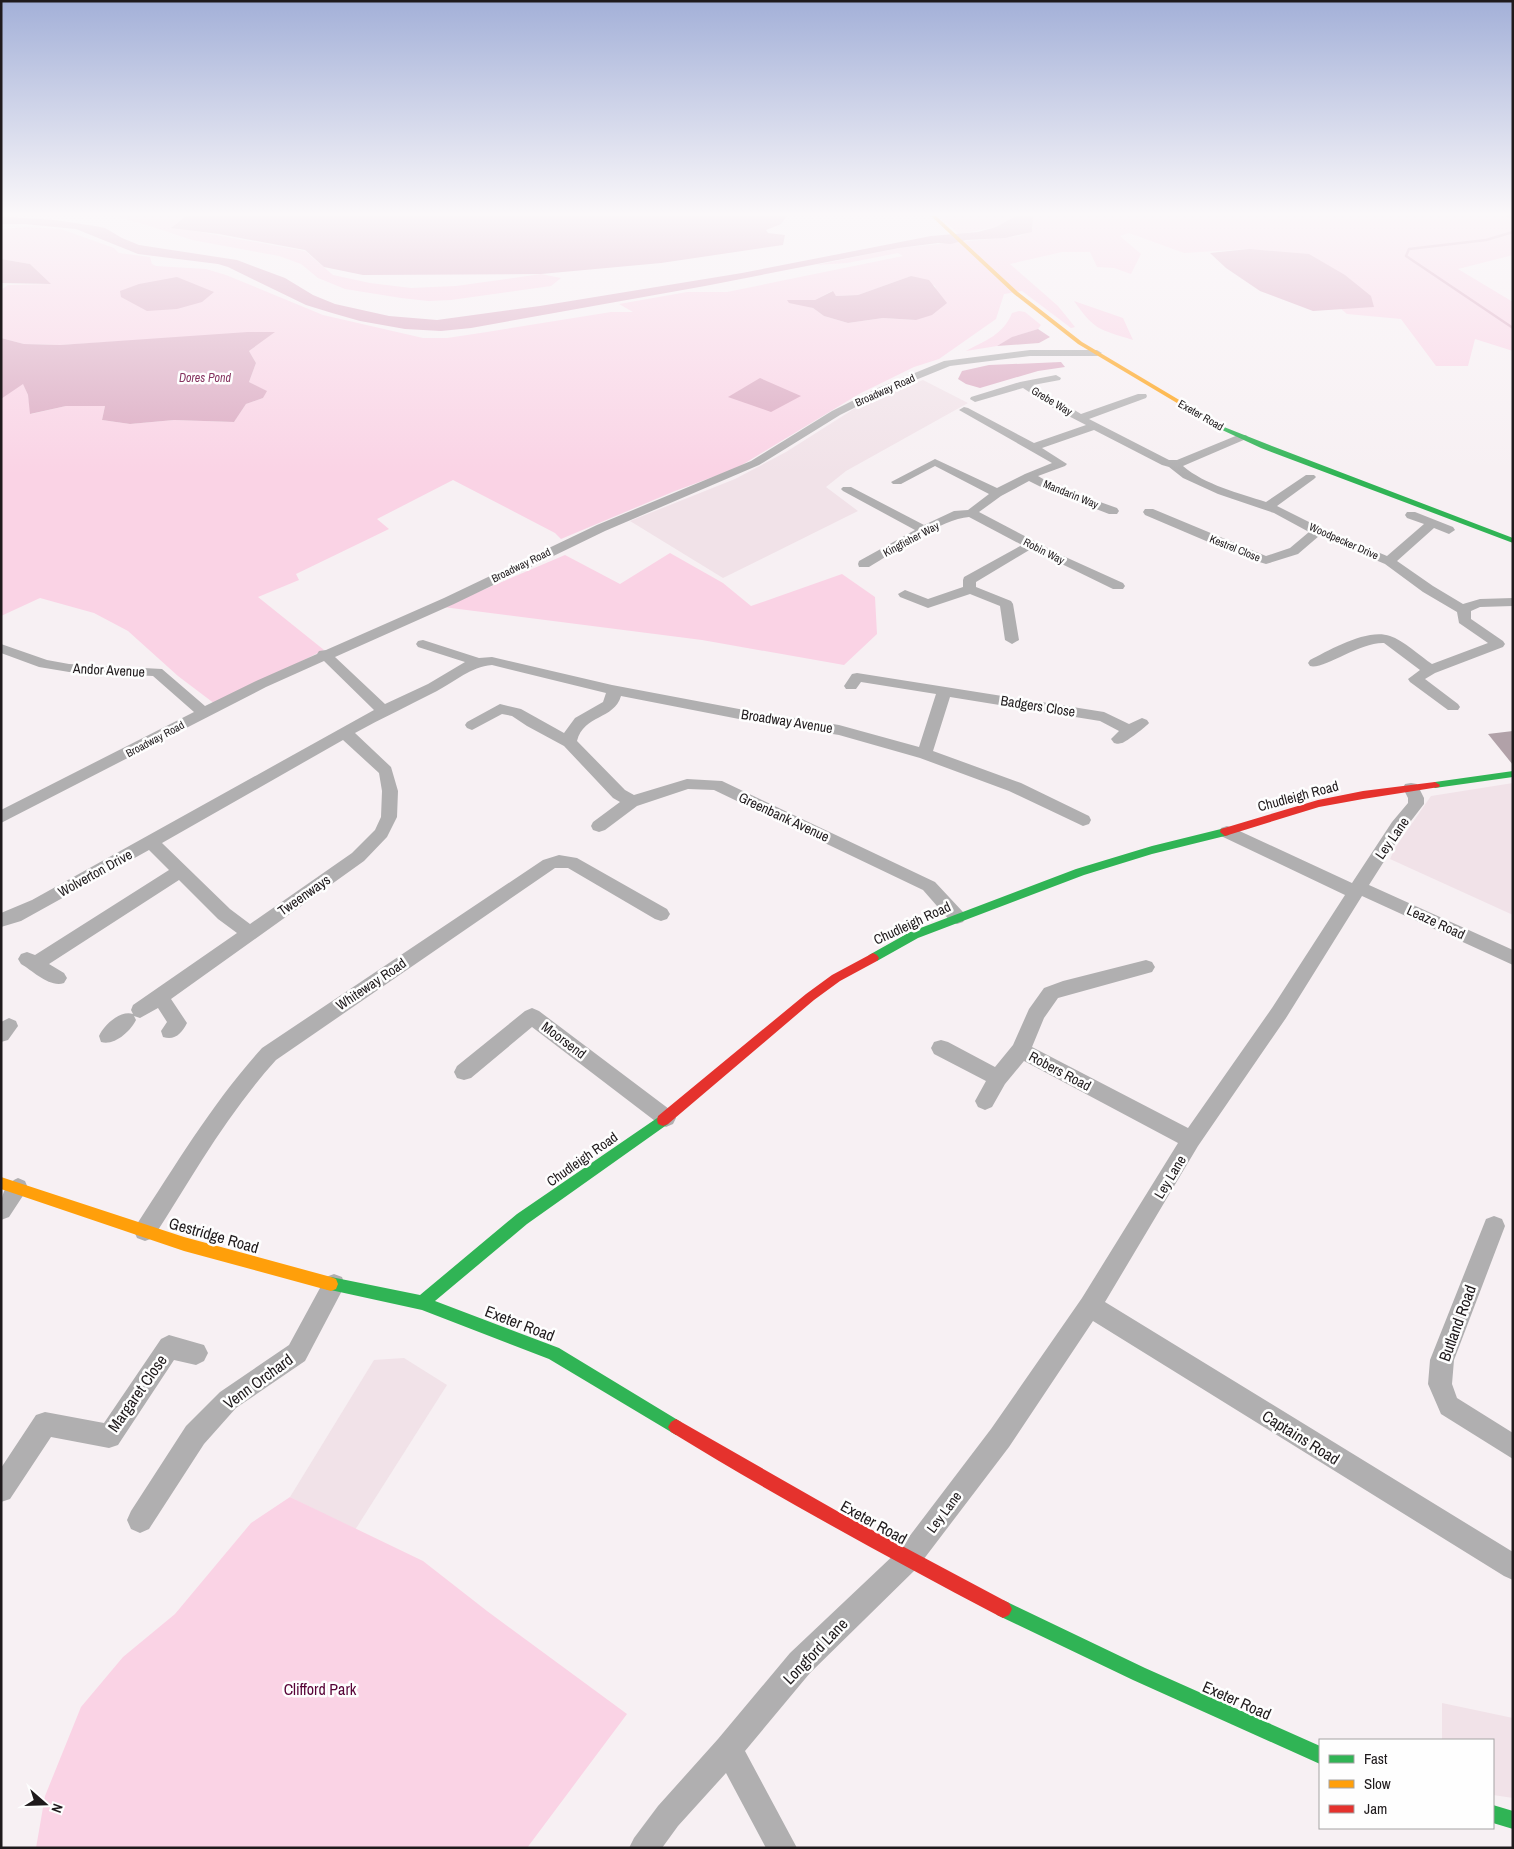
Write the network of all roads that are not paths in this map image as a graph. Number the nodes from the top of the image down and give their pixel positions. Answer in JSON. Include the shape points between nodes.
{"nodes":[{"id":1,"x":1027,"y":302,"type":"edge"},
{"id":2,"x":1080,"y":343,"type":"junction"},
{"id":3,"x":1051,"y":352,"type":"junction"},
{"id":4,"x":1097,"y":353,"type":"junction"},
{"id":5,"x":1056,"y":378,"type":"dead end"},
{"id":6,"x":1024,"y":384,"type":"junction"},
{"id":7,"x":1142,"y":396,"type":"dead end"},
{"id":8,"x":975,"y":400,"type":"dead end"},
{"id":9,"x":964,"y":410,"type":"dead end"},
{"id":10,"x":1081,"y":418,"type":"junction"},
{"id":11,"x":1094,"y":426,"type":"junction"},
{"id":12,"x":1242,"y":437,"type":"junction"},
{"id":13,"x":1033,"y":447,"type":"junction"},
{"id":14,"x":1172,"y":463,"type":"junction"},
{"id":15,"x":1295,"y":472,"type":"dead end"},
{"id":16,"x":1029,"y":476,"type":"junction"},
{"id":17,"x":897,"y":482,"type":"dead end"},
{"id":18,"x":847,"y":489,"type":"dead end"},
{"id":19,"x":997,"y":493,"type":"junction"},
{"id":20,"x":1268,"y":506,"type":"junction"},
{"id":21,"x":1113,"y":511,"type":"dead end"},
{"id":22,"x":1149,"y":512,"type":"dead end"},
{"id":23,"x":965,"y":514,"type":"junction"},
{"id":24,"x":1411,"y":515,"type":"dead end"},
{"id":25,"x":1432,"y":524,"type":"junction"},
{"id":26,"x":924,"y":530,"type":"junction"},
{"id":27,"x":1449,"y":530,"type":"dead end"},
{"id":28,"x":1317,"y":531,"type":"junction"},
{"id":29,"x":1513,"y":541,"type":"edge"},
{"id":30,"x":1030,"y":545,"type":"junction"},
{"id":31,"x":1389,"y":561,"type":"junction"},
{"id":32,"x":864,"y":564,"type":"dead end"},
{"id":33,"x":1118,"y":586,"type":"dead end"},
{"id":34,"x":970,"y":589,"type":"junction"},
{"id":35,"x":904,"y":594,"type":"dead end"},
{"id":36,"x":1513,"y":602,"type":"edge"},
{"id":37,"x":1464,"y":610,"type":"junction"},
{"id":38,"x":1012,"y":640,"type":"dead end"},
{"id":39,"x":423,"y":644,"type":"dead end"},
{"id":40,"x":2,"y":649,"type":"edge"},
{"id":41,"x":324,"y":654,"type":"junction"},
{"id":42,"x":478,"y":662,"type":"junction"},
{"id":43,"x":1315,"y":663,"type":"dead end"},
{"id":44,"x":1430,"y":670,"type":"junction"},
{"id":45,"x":850,"y":686,"type":"dead end"},
{"id":46,"x":612,"y":690,"type":"junction"},
{"id":47,"x":944,"y":692,"type":"junction"},
{"id":48,"x":1453,"y":707,"type":"dead end"},
{"id":49,"x":383,"y":711,"type":"junction"},
{"id":50,"x":204,"y":713,"type":"junction"},
{"id":51,"x":472,"y":725,"type":"dead end"},
{"id":52,"x":1130,"y":731,"type":"dead end"},
{"id":53,"x":345,"y":733,"type":"junction"},
{"id":54,"x":568,"y":742,"type":"junction"},
{"id":55,"x":925,"y":754,"type":"junction"},
{"id":56,"x":1513,"y":774,"type":"edge"},
{"id":57,"x":1411,"y":788,"type":"junction"},
{"id":58,"x":632,"y":801,"type":"junction"},
{"id":59,"x":1,"y":817,"type":"edge"},
{"id":60,"x":1083,"y":820,"type":"dead end"},
{"id":61,"x":599,"y":826,"type":"dead end"},
{"id":62,"x":1227,"y":832,"type":"junction"},
{"id":63,"x":151,"y":842,"type":"junction"},
{"id":64,"x":180,"y":871,"type":"junction"},
{"id":65,"x":1357,"y":890,"type":"junction"},
{"id":66,"x":660,"y":914,"type":"dead end"},
{"id":67,"x":958,"y":917,"type":"junction"},
{"id":68,"x":1,"y":920,"type":"edge"},
{"id":69,"x":250,"y":933,"type":"junction"},
{"id":70,"x":1513,"y":958,"type":"edge"},
{"id":71,"x":1146,"y":967,"type":"dead end"},
{"id":72,"x":58,"y":978,"type":"dead end"},
{"id":73,"x":160,"y":997,"type":"junction"},
{"id":74,"x":170,"y":1031,"type":"dead end"},
{"id":75,"x":108,"y":1036,"type":"dead end"},
{"id":76,"x":941,"y":1048,"type":"dead end"},
{"id":77,"x":1021,"y":1050,"type":"junction"},
{"id":78,"x":464,"y":1072,"type":"dead end"},
{"id":79,"x":998,"y":1078,"type":"junction"},
{"id":80,"x":985,"y":1101,"type":"dead end"},
{"id":81,"x":666,"y":1118,"type":"junction"},
{"id":82,"x":1191,"y":1140,"type":"junction"},
{"id":83,"x":10,"y":1186,"type":"edge"},
{"id":84,"x":1,"y":1210,"type":"edge"},
{"id":85,"x":1494,"y":1226,"type":"dead end"},
{"id":86,"x":145,"y":1231,"type":"junction"},
{"id":87,"x":334,"y":1285,"type":"junction"},
{"id":88,"x":422,"y":1303,"type":"junction"},
{"id":89,"x":1090,"y":1306,"type":"junction"},
{"id":90,"x":196,"y":1353,"type":"dead end"},
{"id":91,"x":1513,"y":1446,"type":"edge"},
{"id":92,"x":1,"y":1490,"type":"edge"},
{"id":93,"x":140,"y":1520,"type":"dead end"},
{"id":94,"x":908,"y":1559,"type":"junction"},
{"id":95,"x":1513,"y":1567,"type":"edge"},
{"id":96,"x":728,"y":1749,"type":"junction"},
{"id":97,"x":1319,"y":1754,"type":"edge"},
{"id":98,"x":1494,"y":1814,"type":"edge"},
{"id":99,"x":1513,"y":1820,"type":"edge"},
{"id":100,"x":644,"y":1848,"type":"edge"},
{"id":101,"x":782,"y":1848,"type":"edge"}],
"edges":[{"from":1,"to":2,"type":"main road","name":"Exeter Road"},
{"from":2,"to":3,"type":"street","name":"Broadway Road"},
{"from":2,"to":4,"type":"main road","name":"Exeter Road"},
{"from":3,"to":4,"type":"street","name":"Broadway Road"},
{"from":3,"to":41,"type":"street","name":"Broadway Road","via":[[948,363],[889,387],[836,413],[755,463],[601,528],[449,600]]},
{"from":4,"to":12,"type":"main road","name":"Exeter Road"},
{"from":5,"to":6,"type":"street","name":"Grebe Way"},
{"from":6,"to":8,"type":"street","name":"Grebe Way"},
{"from":6,"to":10,"type":"street","name":"Grebe Way"},
{"from":7,"to":10,"type":"street"},
{"from":9,"to":13,"type":"street"},
{"from":10,"to":11,"type":"street"},
{"from":11,"to":13,"type":"street"},
{"from":11,"to":14,"type":"street"},
{"from":12,"to":14,"type":"street","via":[[1178,464]]},
{"from":12,"to":29,"type":"main road","name":"Exeter Road"},
{"from":13,"to":16,"type":"street","via":[[1061,464]]},
{"from":14,"to":20,"type":"street","name":"Woodpecker Drive","via":[[1187,476]]},
{"from":15,"to":20,"type":"street","via":[[1315,480]]},
{"from":16,"to":19,"type":"street"},
{"from":16,"to":21,"type":"street","name":"Mandarin Way","via":[[1051,488]]},
{"from":17,"to":19,"type":"street","via":[[935,462]]},
{"from":18,"to":26,"type":"street"},
{"from":19,"to":23,"type":"street"},
{"from":20,"to":28,"type":"street","name":"Woodpecker Drive"},
{"from":22,"to":28,"type":"street","name":"Kestrel Close","via":[[1266,560],[1294,551]]},
{"from":23,"to":26,"type":"street","name":"Kingfisher Way"},
{"from":23,"to":30,"type":"street","name":"Robin Way"},
{"from":24,"to":25,"type":"street"},
{"from":25,"to":27,"type":"street"},
{"from":25,"to":31,"type":"street"},
{"from":26,"to":32,"type":"street","name":"Kingfisher Way"},
{"from":28,"to":31,"type":"street","name":"Woodpecker Drive"},
{"from":30,"to":33,"type":"street","name":"Robin Way"},
{"from":30,"to":34,"type":"street","via":[[969,580]]},
{"from":31,"to":37,"type":"street","name":"Woodpecker Drive"},
{"from":34,"to":35,"type":"street","via":[[928,604]]},
{"from":34,"to":38,"type":"street","via":[[1006,604]]},
{"from":36,"to":37,"type":"street","via":[[1492,602],[1468,606]]},
{"from":37,"to":44,"type":"street","via":[[1464,620],[1498,644]]},
{"from":39,"to":42,"type":"street","name":"Broadway Avenue"},
{"from":40,"to":50,"type":"street","name":"Andor Avenue","via":[[44,664],[69,668],[157,672]]},
{"from":41,"to":49,"type":"street"},
{"from":41,"to":50,"type":"street","name":"Broadway Road"},
{"from":42,"to":46,"type":"street","name":"Broadway Avenue","via":[[492,661]]},
{"from":42,"to":49,"type":"street","name":"Broadway Avenue"},
{"from":43,"to":44,"type":"street","via":[[1364,640],[1378,638],[1387,640]]},
{"from":44,"to":48,"type":"street","via":[[1415,679]]},
{"from":45,"to":47,"type":"street","name":"Badgers Close","via":[[857,677]]},
{"from":46,"to":54,"type":"street","via":[[615,695],[610,705],[580,721]]},
{"from":46,"to":55,"type":"street","name":"Broadway Avenue","via":[[839,730]]},
{"from":47,"to":52,"type":"street","name":"Badgers Close","via":[[1104,717]]},
{"from":47,"to":55,"type":"street"},
{"from":49,"to":53,"type":"street"},
{"from":50,"to":59,"type":"street","name":"Broadway Road"},
{"from":51,"to":54,"type":"street","via":[[500,710],[516,712]]},
{"from":53,"to":63,"type":"street"},
{"from":53,"to":69,"type":"street","name":"Tweenways","via":[[386,771],[390,791],[389,817],[381,833],[358,856]]},
{"from":54,"to":58,"type":"street","via":[[619,794]]},
{"from":55,"to":60,"type":"street","name":"Broadway Avenue","via":[[1015,787]]},
{"from":56,"to":57,"type":"main road","name":"Chudleigh Road"},
{"from":57,"to":62,"type":"main road","name":"Chudleigh Road","via":[[1318,804]]},
{"from":57,"to":65,"type":"street","name":"Ley Lane","via":[[1416,804]]},
{"from":58,"to":61,"type":"street","name":"Greenbank Avenue"},
{"from":58,"to":67,"type":"street","name":"Greenbank Avenue","via":[[687,784],[716,785],[929,886]]},
{"from":62,"to":65,"type":"street","name":"Leaze Road"},
{"from":62,"to":67,"type":"main road","name":"Chudleigh Road","via":[[1080,872]]},
{"from":63,"to":64,"type":"street"},
{"from":63,"to":68,"type":"street","name":"Wolverton Drive","via":[[38,905]]},
{"from":64,"to":69,"type":"street","via":[[224,914]]},
{"from":64,"to":72,"type":"street","via":[[31,961]]},
{"from":65,"to":70,"type":"street","name":"Leaze Road"},
{"from":65,"to":82,"type":"street","name":"Ley Lane","via":[[1279,1013]]},
{"from":66,"to":86,"type":"street","name":"Whiteway Road","via":[[571,862],[549,864],[269,1054],[249,1074]]},
{"from":67,"to":81,"type":"main road","name":"Chudleigh Road","via":[[914,935],[836,978]]},
{"from":69,"to":73,"type":"street","name":"Tweenways"},
{"from":71,"to":77,"type":"street","name":"Robers Road","via":[[1051,993],[1036,1014]]},
{"from":73,"to":74,"type":"street","via":[[178,1023]]},
{"from":73,"to":75,"type":"street","name":"Tweenways"},
{"from":76,"to":79,"type":"street"},
{"from":77,"to":79,"type":"street"},
{"from":77,"to":82,"type":"street","name":"Robers Road"},
{"from":78,"to":81,"type":"street","name":"Moorsend","via":[[532,1016]]},
{"from":79,"to":80,"type":"street"},
{"from":81,"to":88,"type":"main road","name":"Chudleigh Road","via":[[522,1219]]},
{"from":82,"to":89,"type":"street","name":"Ley Lane"},
{"from":83,"to":84,"type":"street"},
{"from":83,"to":86,"type":"main road","name":"Gestridge Road"},
{"from":85,"to":91,"type":"street","name":"Butland Road","via":[[1442,1360],[1440,1384],[1449,1406]]},
{"from":86,"to":87,"type":"main road","name":"Gestridge Road"},
{"from":87,"to":88,"type":"main road","name":"Gestridge Road"},
{"from":87,"to":93,"type":"street","name":"Venn Orchard","via":[[297,1352],[228,1400],[195,1435]]},
{"from":88,"to":94,"type":"main road","name":"Exeter Road","via":[[554,1353],[723,1456]]},
{"from":89,"to":94,"type":"street","name":"Ley Lane","via":[[1000,1438]]},
{"from":89,"to":95,"type":"street","name":"Captains Road"},
{"from":90,"to":92,"type":"street","name":"Margaret Close","via":[[169,1347],[109,1436],[45,1424]]},
{"from":94,"to":96,"type":"street","name":"Longford Lane","via":[[800,1663]]},
{"from":94,"to":97,"type":"main road","name":"Exeter Road","via":[[1014,1615]]},
{"from":96,"to":100,"type":"street","name":"Longford Lane"},
{"from":96,"to":101,"type":"street"},
{"from":98,"to":99,"type":"main road"}]}
